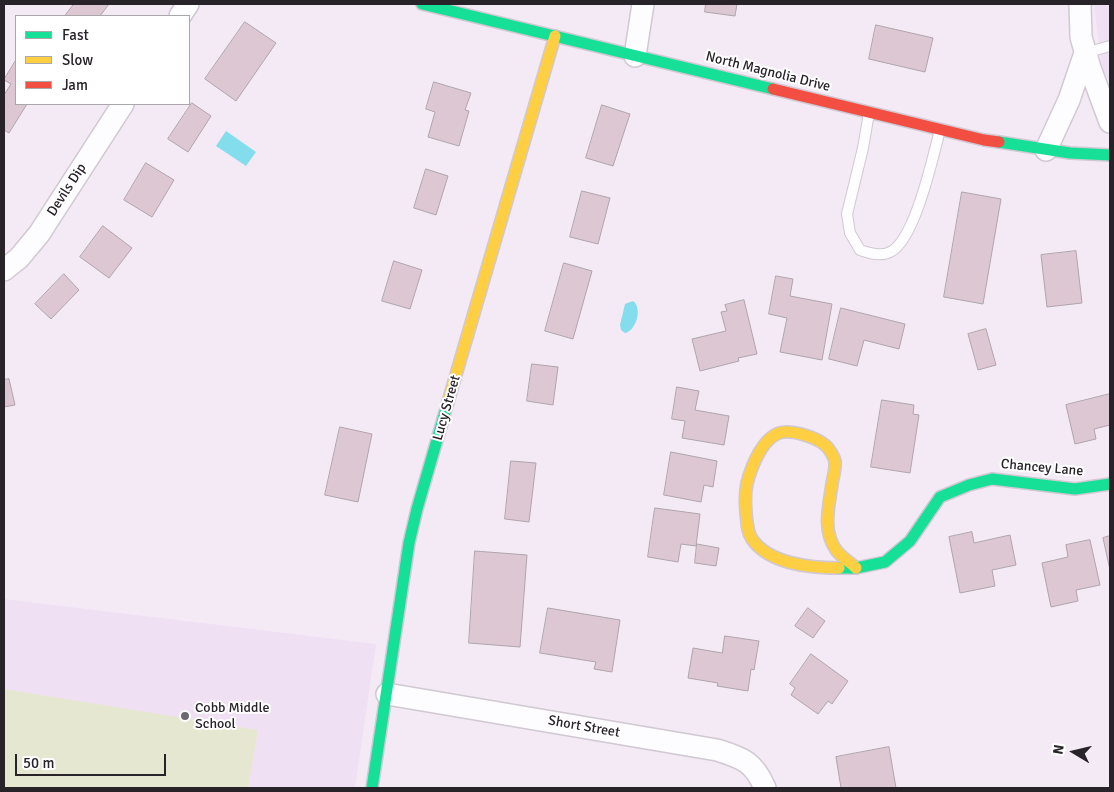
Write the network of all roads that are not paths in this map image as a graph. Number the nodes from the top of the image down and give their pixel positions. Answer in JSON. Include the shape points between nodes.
{"nodes":[{"id":1,"x":188,"y":4,"type":"edge"},
{"id":2,"x":422,"y":4,"type":"edge"},
{"id":3,"x":643,"y":4,"type":"edge"},
{"id":4,"x":1080,"y":4,"type":"edge"},
{"id":5,"x":181,"y":15,"type":"edge"},
{"id":6,"x":555,"y":36,"type":"junction"},
{"id":7,"x":1110,"y":46,"type":"edge"},
{"id":8,"x":1085,"y":53,"type":"junction"},
{"id":9,"x":635,"y":56,"type":"junction"},
{"id":10,"x":122,"y":105,"type":"edge"},
{"id":11,"x":869,"y":112,"type":"junction"},
{"id":12,"x":1110,"y":122,"type":"edge"},
{"id":13,"x":940,"y":130,"type":"junction"},
{"id":14,"x":1046,"y":150,"type":"junction"},
{"id":15,"x":1110,"y":155,"type":"edge"},
{"id":16,"x":4,"y":270,"type":"edge"},
{"id":17,"x":1110,"y":484,"type":"edge"},
{"id":18,"x":856,"y":568,"type":"junction"},
{"id":19,"x":387,"y":694,"type":"junction"},
{"id":20,"x":372,"y":788,"type":"edge"},
{"id":21,"x":765,"y":788,"type":"edge"}],
"edges":[{"from":1,"to":5,"type":"street"},
{"from":2,"to":6,"type":"street","name":"North Magnolia Drive"},
{"from":3,"to":9,"type":"street"},
{"from":4,"to":8,"type":"street"},
{"from":6,"to":9,"type":"street","name":"North Magnolia Drive"},
{"from":6,"to":19,"type":"street","name":"Lucy Street","via":[[418,509]]},
{"from":7,"to":8,"type":"lane"},
{"from":8,"to":12,"type":"street"},
{"from":8,"to":14,"type":"street","via":[[1069,100]]},
{"from":9,"to":11,"type":"street","name":"North Magnolia Drive"},
{"from":10,"to":16,"type":"street","name":"Devils Dip","via":[[39,234]]},
{"from":11,"to":13,"type":"street","name":"North Magnolia Drive"},
{"from":11,"to":13,"type":"lane","via":[[847,214],[850,233],[860,250],[873,254],[889,253],[903,242],[918,206]]},
{"from":13,"to":14,"type":"street","name":"North Magnolia Drive"},
{"from":14,"to":15,"type":"street","name":"North Magnolia Drive"},
{"from":17,"to":18,"type":"street","name":"Chancey Lane","via":[[1075,489],[992,478],[969,485],[940,497],[910,541],[885,562]]},
{"from":18,"to":18,"type":"street","name":"Chancey Lane","via":[[837,551],[830,538],[827,520],[835,462],[826,446],[814,438],[779,433],[766,442],[748,478],[745,504],[752,539],[782,561],[824,568]]},
{"from":19,"to":20,"type":"street","name":"Lucy Street"},
{"from":19,"to":21,"type":"street","name":"Short Street","via":[[717,750],[740,757],[752,765]]}]}
